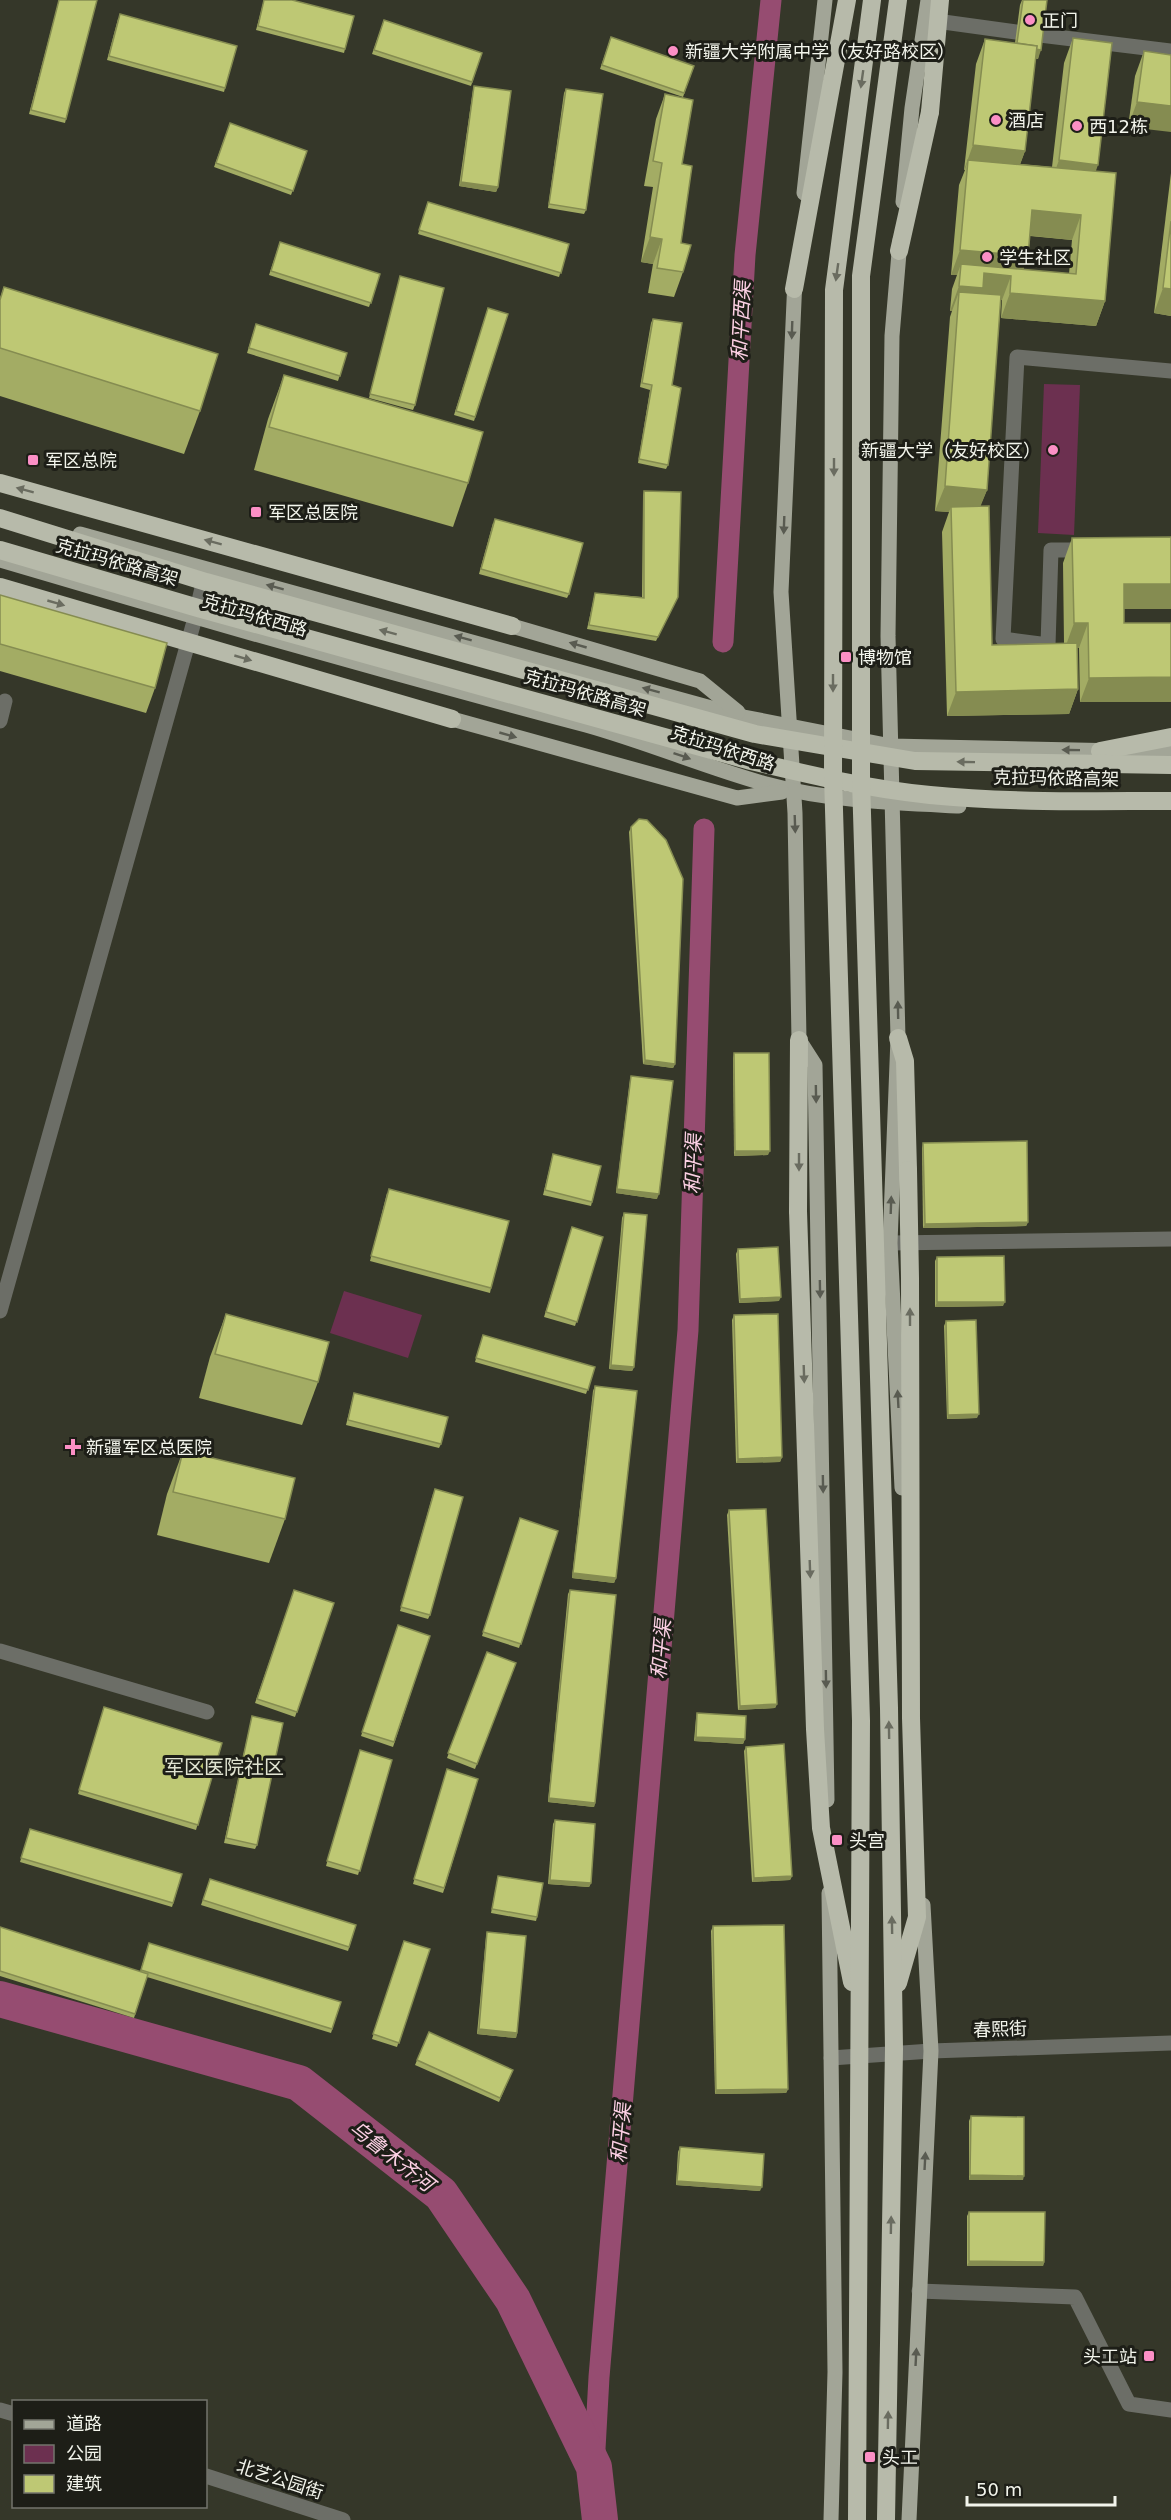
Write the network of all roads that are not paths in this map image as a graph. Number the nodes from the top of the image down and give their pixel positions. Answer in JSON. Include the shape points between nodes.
{"nodes":[{"id":1,"x":825,"y":0,"type":"edge"},
{"id":2,"x":847,"y":0,"type":"edge"},
{"id":3,"x":872,"y":0,"type":"edge"},
{"id":4,"x":898,"y":0,"type":"edge"},
{"id":5,"x":928,"y":0,"type":"edge"},
{"id":6,"x":940,"y":0,"type":"edge"},
{"id":7,"x":926,"y":20,"type":"junction"},
{"id":8,"x":1017,"y":32,"type":"edge"},
{"id":9,"x":1040,"y":36,"type":"edge"},
{"id":10,"x":1171,"y":51,"type":"edge"},
{"id":11,"x":899,"y":251,"type":"junction"},
{"id":12,"x":794,"y":289,"type":"junction"},
{"id":13,"x":1171,"y":371,"type":"edge"},
{"id":14,"x":0,"y":483,"type":"edge"},
{"id":15,"x":0,"y":513,"type":"edge"},
{"id":16,"x":0,"y":519,"type":"edge"},
{"id":17,"x":0,"y":550,"type":"edge"},
{"id":18,"x":1099,"y":550,"type":"edge"},
{"id":19,"x":0,"y":560,"type":"edge"},
{"id":20,"x":207,"y":568,"type":"junction"},
{"id":21,"x":0,"y":587,"type":"edge"},
{"id":22,"x":195,"y":618,"type":"junction"},
{"id":23,"x":512,"y":626,"type":"joint"},
{"id":24,"x":5,"y":701,"type":"dead end"},
{"id":25,"x":744,"y":717,"type":"junction"},
{"id":26,"x":452,"y":719,"type":"joint"},
{"id":27,"x":0,"y":721,"type":"edge"},
{"id":28,"x":788,"y":726,"type":"junction"},
{"id":29,"x":1171,"y":737,"type":"edge"},
{"id":30,"x":891,"y":746,"type":"junction"},
{"id":31,"x":1100,"y":751,"type":"junction"},
{"id":32,"x":1171,"y":752,"type":"edge"},
{"id":33,"x":1171,"y":765,"type":"edge"},
{"id":34,"x":794,"y":790,"type":"junction"},
{"id":35,"x":1171,"y":800,"type":"edge"},
{"id":36,"x":892,"y":803,"type":"junction"},
{"id":37,"x":898,"y":1038,"type":"junction"},
{"id":38,"x":799,"y":1040,"type":"junction"},
{"id":39,"x":1171,"y":1239,"type":"edge"},
{"id":40,"x":890,"y":1243,"type":"junction"},
{"id":41,"x":0,"y":1311,"type":"edge"},
{"id":42,"x":0,"y":1651,"type":"edge"},
{"id":43,"x":207,"y":1712,"type":"dead end"},
{"id":44,"x":893,"y":2002,"type":"junction"},
{"id":45,"x":859,"y":2020,"type":"junction"},
{"id":46,"x":1171,"y":2043,"type":"edge"},
{"id":47,"x":931,"y":2051,"type":"junction"},
{"id":48,"x":831,"y":2058,"type":"junction"},
{"id":49,"x":919,"y":2291,"type":"junction"},
{"id":50,"x":1171,"y":2410,"type":"edge"},
{"id":51,"x":207,"y":2476,"type":"edge"},
{"id":52,"x":343,"y":2520,"type":"edge"},
{"id":53,"x":831,"y":2520,"type":"edge"},
{"id":54,"x":856,"y":2520,"type":"edge"},
{"id":55,"x":886,"y":2520,"type":"edge"},
{"id":56,"x":909,"y":2520,"type":"edge"}],
"edges":[{"from":1,"to":12,"type":"main road"},
{"from":2,"to":12,"type":"highway"},
{"from":3,"to":45,"type":"highway","one_way":true,"bridge":true,"via":[[834,290],[833,776],[861,1721]]},
{"from":44,"to":4,"type":"highway","one_way":true,"bridge":true,"via":[[889,1708],[860,664],[861,276]]},
{"from":5,"to":7,"type":"main road"},
{"from":6,"to":11,"type":"highway","bridge":true,"via":[[930,112]]},
{"from":7,"to":8,"type":"street"},
{"from":7,"to":11,"type":"main road","via":[[912,108]]},
{"from":9,"to":10,"type":"street"},
{"from":11,"to":30,"type":"main road","via":[[892,336],[888,636]]},
{"from":12,"to":28,"type":"main road","one_way":true,"via":[[781,592]]},
{"from":13,"to":18,"type":"street","via":[[1017,357],[1003,639],[1048,645],[1052,550]]},
{"from":23,"to":14,"type":"highway","one_way":true},
{"from":15,"to":20,"type":"main road","name":"克拉玛依西路"},
{"from":33,"to":16,"type":"highway","name":"克拉玛依路高架","one_way":true,"bridge":true,"via":[[915,761],[755,734],[206,582]]},
{"from":17,"to":35,"type":"highway","name":"克拉玛依路高架","bridge":true,"via":[[716,752],[830,780],[929,795],[1043,801]]},
{"from":19,"to":22,"type":"main road","name":"克拉玛依西路"},
{"from":20,"to":22,"type":"street"},
{"from":25,"to":20,"type":"main road","name":"克拉玛依西路","one_way":true},
{"from":21,"to":26,"type":"highway","one_way":true,"bridge":true},
{"from":22,"to":34,"type":"main road","name":"克拉玛依西路","one_way":true,"via":[[619,734],[765,784]]},
{"from":22,"to":41,"type":"street"},
{"from":25,"to":23,"type":"main road","one_way":true,"via":[[700,681]]},
{"from":24,"to":27,"type":"street"},
{"from":25,"to":28,"type":"main road","name":"克拉玛依西路"},
{"from":26,"to":34,"type":"main road","one_way":true,"via":[[737,798]]},
{"from":28,"to":30,"type":"main road","name":"克拉玛依西路"},
{"from":28,"to":34,"type":"main road"},
{"from":29,"to":31,"type":"highway"},
{"from":31,"to":30,"type":"main road","name":"克拉玛依西路","one_way":true},
{"from":30,"to":36,"type":"main road"},
{"from":31,"to":32,"type":"main road","name":"克拉玛依西路"},
{"from":34,"to":36,"type":"main road","name":"克拉玛依西路"},
{"from":34,"to":38,"type":"main road","one_way":true},
{"from":35,"to":36,"type":"main road","name":"克拉玛依西路","via":[[972,806]]},
{"from":37,"to":36,"type":"main road","one_way":true},
{"from":40,"to":37,"type":"main road","one_way":true},
{"from":44,"to":37,"type":"highway","one_way":true,"bridge":true,"via":[[917,1917],[911,1718],[908,1170],[905,1061]]},
{"from":38,"to":45,"type":"highway","one_way":true,"bridge":true,"via":[[798,1210],[821,1828]]},
{"from":38,"to":48,"type":"main road","one_way":true,"via":[[815,1065]]},
{"from":39,"to":40,"type":"street"},
{"from":47,"to":40,"type":"main road","one_way":true},
{"from":42,"to":43,"type":"street"},
{"from":55,"to":44,"type":"highway","one_way":true,"bridge":true},
{"from":45,"to":54,"type":"highway","bridge":true},
{"from":46,"to":47,"type":"street","name":"春熙街"},
{"from":47,"to":48,"type":"street","name":"春熙街"},
{"from":49,"to":47,"type":"main road","one_way":true},
{"from":48,"to":53,"type":"main road","via":[[835,2372]]},
{"from":49,"to":50,"type":"street","via":[[1075,2297],[1129,2404]]},
{"from":56,"to":49,"type":"main road","one_way":true},
{"from":51,"to":52,"type":"street","name":"北艺公园街"}]}
